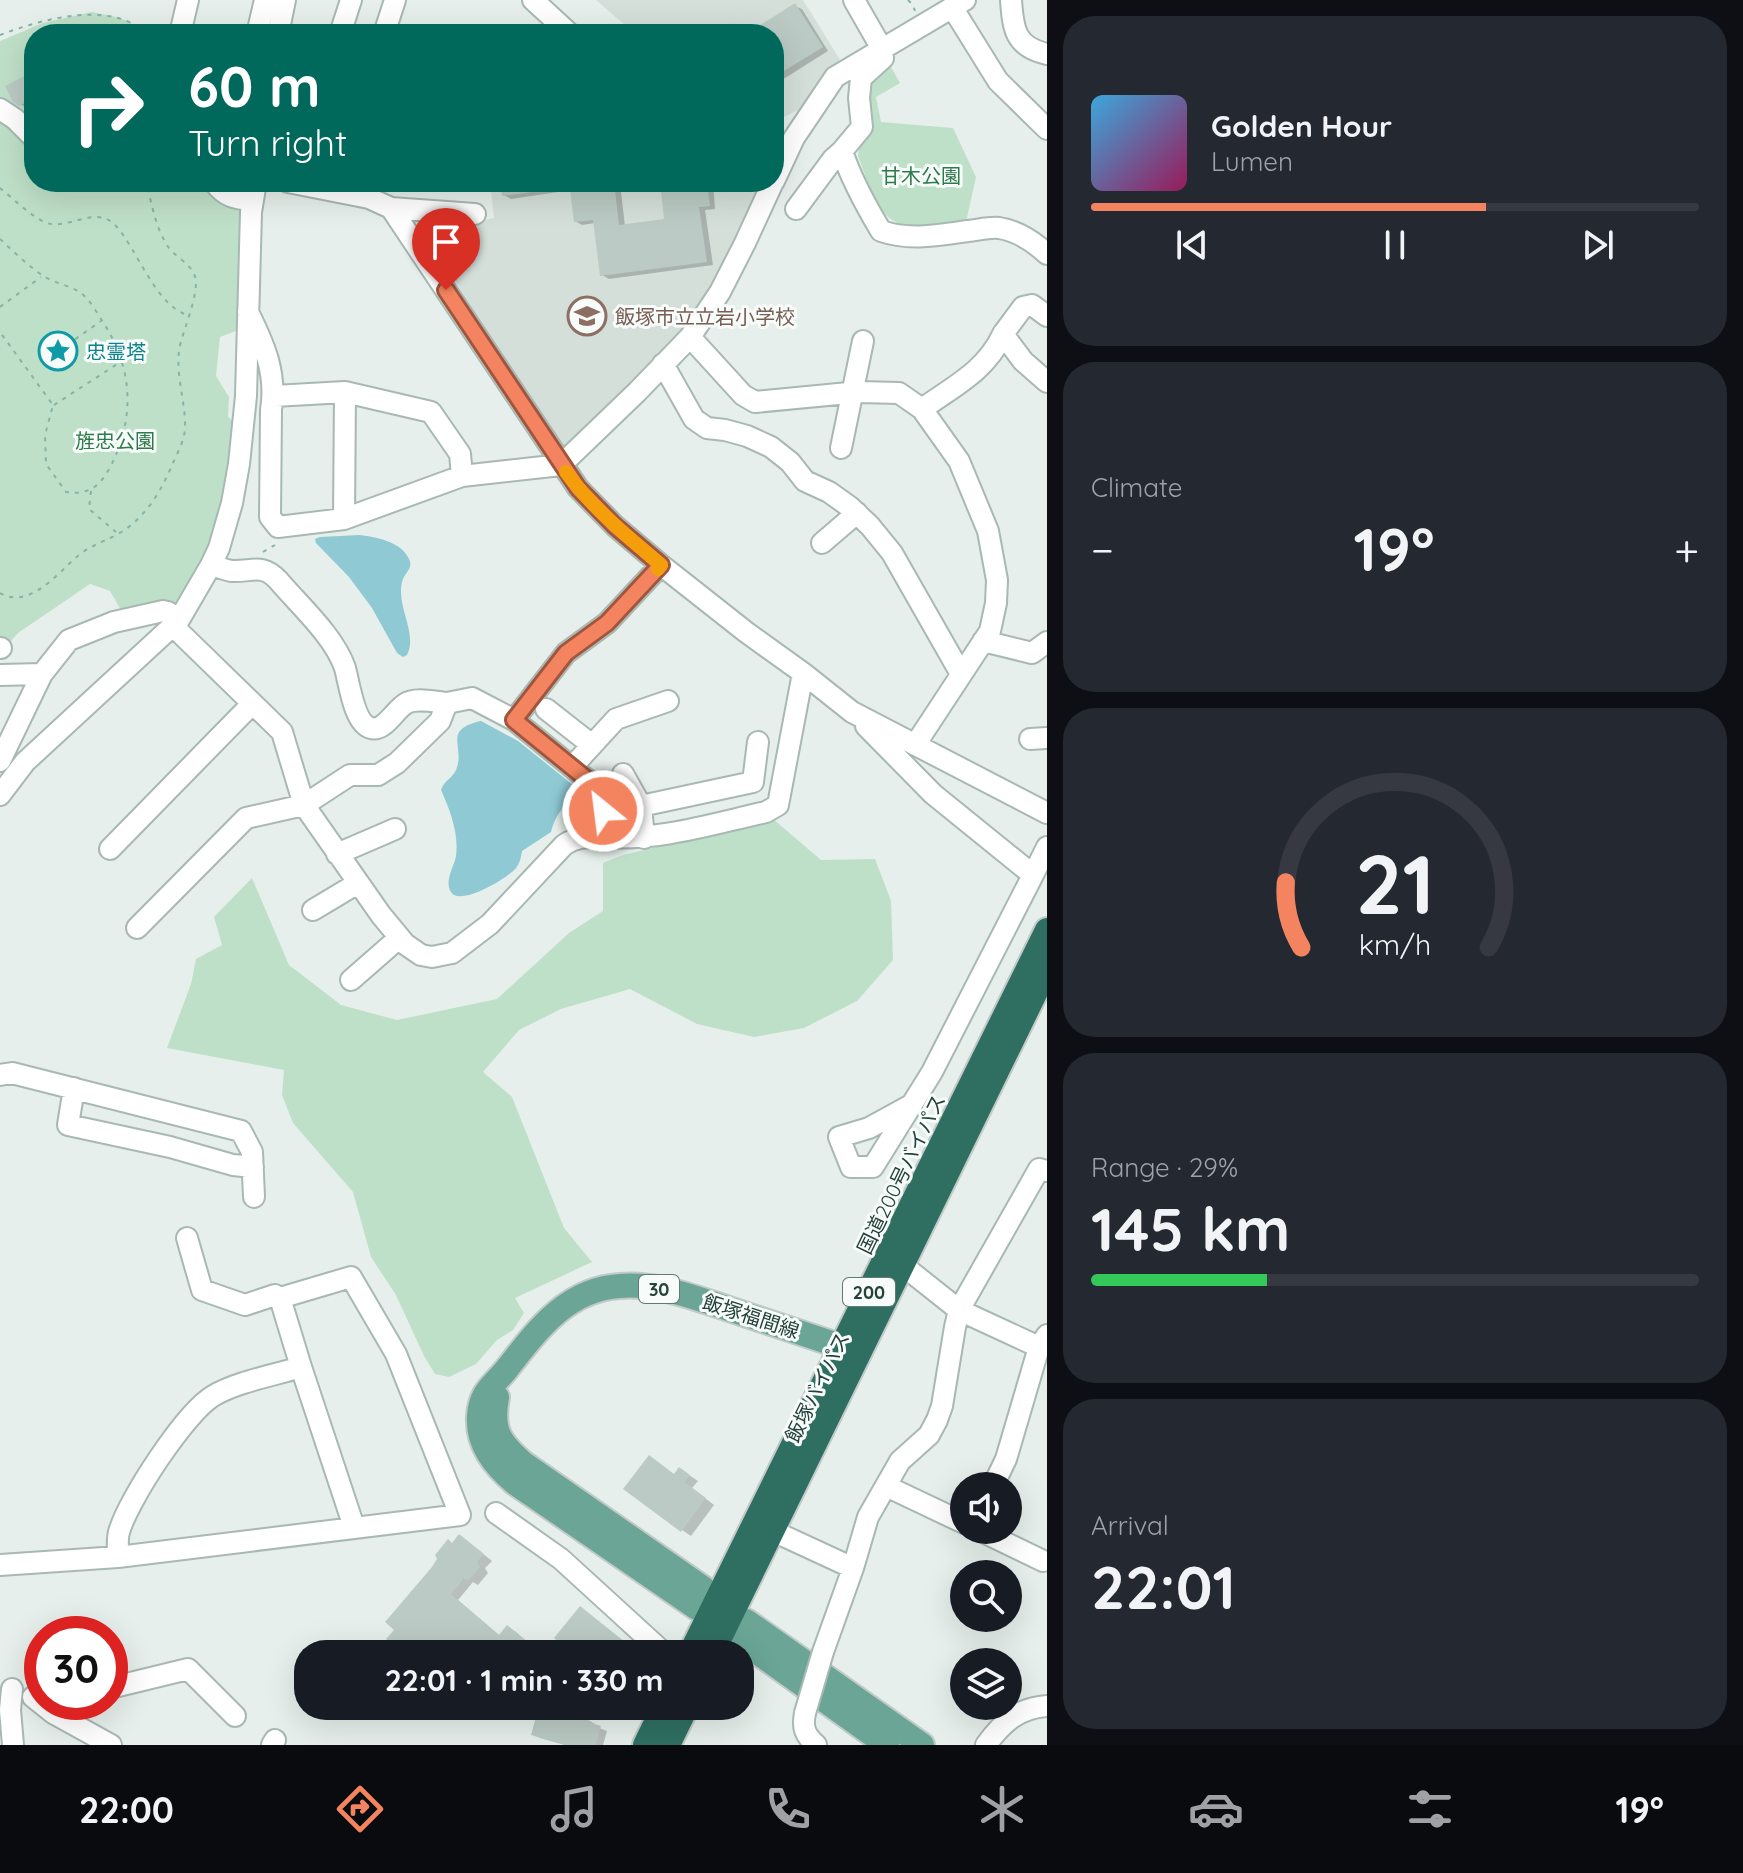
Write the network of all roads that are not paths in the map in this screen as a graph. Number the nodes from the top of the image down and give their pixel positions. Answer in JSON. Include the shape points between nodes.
{"nodes":[{"id":1,"x":188,"y":0,"type":"edge"},
{"id":2,"x":265,"y":0,"type":"edge"},
{"id":3,"x":285,"y":0,"type":"edge"},
{"id":4,"x":351,"y":0,"type":"edge"},
{"id":5,"x":395,"y":0,"type":"edge"},
{"id":6,"x":533,"y":0,"type":"edge"},
{"id":7,"x":854,"y":0,"type":"edge"},
{"id":8,"x":1011,"y":0,"type":"edge"},
{"id":9,"x":959,"y":4,"type":"edge"},
{"id":10,"x":182,"y":24,"type":"edge"},
{"id":11,"x":259,"y":24,"type":"edge"},
{"id":12,"x":284,"y":24,"type":"edge"},
{"id":13,"x":343,"y":24,"type":"edge"},
{"id":14,"x":387,"y":24,"type":"edge"},
{"id":15,"x":559,"y":24,"type":"edge"},
{"id":16,"x":882,"y":49,"type":"junction"},
{"id":17,"x":1047,"y":54,"type":"edge"},
{"id":18,"x":0,"y":109,"type":"edge"},
{"id":19,"x":24,"y":128,"type":"edge"},
{"id":20,"x":1047,"y":129,"type":"edge"},
{"id":21,"x":842,"y":151,"type":"junction"},
{"id":22,"x":784,"y":160,"type":"edge"},
{"id":23,"x":224,"y":192,"type":"edge"},
{"id":24,"x":252,"y":192,"type":"edge"},
{"id":25,"x":254,"y":192,"type":"edge"},
{"id":26,"x":339,"y":192,"type":"edge"},
{"id":27,"x":769,"y":192,"type":"edge"},
{"id":28,"x":391,"y":208,"type":"junction"},
{"id":29,"x":796,"y":209,"type":"dead end"},
{"id":30,"x":475,"y":214,"type":"dead end"},
{"id":31,"x":1047,"y":254,"type":"edge"},
{"id":32,"x":248,"y":312,"type":"junction"},
{"id":33,"x":1047,"y":316,"type":"edge"},
{"id":34,"x":1003,"y":334,"type":"junction"},
{"id":35,"x":690,"y":337,"type":"junction"},
{"id":36,"x":863,"y":341,"type":"dead end"},
{"id":37,"x":663,"y":364,"type":"junction"},
{"id":38,"x":1047,"y":382,"type":"edge"},
{"id":39,"x":345,"y":392,"type":"junction"},
{"id":40,"x":853,"y":393,"type":"junction"},
{"id":41,"x":274,"y":396,"type":"junction"},
{"id":42,"x":922,"y":409,"type":"junction"},
{"id":43,"x":841,"y":448,"type":"dead end"},
{"id":44,"x":561,"y":465,"type":"junction"},
{"id":45,"x":462,"y":476,"type":"junction"},
{"id":46,"x":857,"y":513,"type":"junction"},
{"id":47,"x":344,"y":519,"type":"junction"},
{"id":48,"x":822,"y":543,"type":"dead end"},
{"id":49,"x":211,"y":565,"type":"junction"},
{"id":50,"x":661,"y":565,"type":"junction"},
{"id":51,"x":176,"y":623,"type":"junction"},
{"id":52,"x":983,"y":641,"type":"junction"},
{"id":53,"x":1047,"y":642,"type":"edge"},
{"id":54,"x":0,"y":663,"type":"edge"},
{"id":55,"x":803,"y":673,"type":"junction"},
{"id":56,"x":38,"y":674,"type":"junction"},
{"id":57,"x":961,"y":674,"type":"junction"},
{"id":58,"x":0,"y":675,"type":"edge"},
{"id":59,"x":668,"y":701,"type":"dead end"},
{"id":60,"x":447,"y":703,"type":"junction"},
{"id":61,"x":252,"y":704,"type":"junction"},
{"id":62,"x":546,"y":709,"type":"dead end"},
{"id":63,"x":852,"y":712,"type":"junction"},
{"id":64,"x":514,"y":720,"type":"junction"},
{"id":65,"x":758,"y":742,"type":"dead end"},
{"id":66,"x":592,"y":745,"type":"junction"},
{"id":67,"x":915,"y":745,"type":"junction"},
{"id":68,"x":0,"y":761,"type":"edge"},
{"id":69,"x":572,"y":767,"type":"junction"},
{"id":70,"x":623,"y":774,"type":"dead end"},
{"id":71,"x":0,"y":795,"type":"edge"},
{"id":72,"x":304,"y":805,"type":"junction"},
{"id":73,"x":641,"y":806,"type":"junction"},
{"id":74,"x":1047,"y":813,"type":"edge"},
{"id":75,"x":395,"y":829,"type":"dead end"},
{"id":76,"x":603,"y":837,"type":"junction"},
{"id":77,"x":644,"y":838,"type":"junction"},
{"id":78,"x":1047,"y":847,"type":"edge"},
{"id":79,"x":110,"y":849,"type":"dead end"},
{"id":80,"x":337,"y":854,"type":"junction"},
{"id":81,"x":1033,"y":875,"type":"junction"},
{"id":82,"x":358,"y":883,"type":"junction"},
{"id":83,"x":313,"y":910,"type":"dead end"},
{"id":84,"x":137,"y":928,"type":"dead end"},
{"id":85,"x":1047,"y":930,"type":"edge"},
{"id":86,"x":399,"y":938,"type":"junction"},
{"id":87,"x":1047,"y":969,"type":"edge"},
{"id":88,"x":351,"y":980,"type":"dead end"},
{"id":89,"x":0,"y":1075,"type":"edge"},
{"id":90,"x":74,"y":1088,"type":"junction"},
{"id":91,"x":911,"y":1105,"type":"dead end"},
{"id":92,"x":1044,"y":1164,"type":"edge"},
{"id":93,"x":253,"y":1167,"type":"junction"},
{"id":94,"x":254,"y":1197,"type":"dead end"},
{"id":95,"x":187,"y":1238,"type":"dead end"},
{"id":96,"x":896,"y":1259,"type":"junction"},
{"id":97,"x":280,"y":1298,"type":"junction"},
{"id":98,"x":959,"y":1310,"type":"junction"},
{"id":99,"x":1043,"y":1341,"type":"edge"},
{"id":100,"x":843,"y":1347,"type":"junction"},
{"id":101,"x":301,"y":1367,"type":"junction"},
{"id":102,"x":1000,"y":1472,"type":"edge"},
{"id":103,"x":886,"y":1486,"type":"junction"},
{"id":104,"x":496,"y":1513,"type":"dead end"},
{"id":105,"x":950,"y":1516,"type":"edge"},
{"id":106,"x":354,"y":1527,"type":"junction"},
{"id":107,"x":773,"y":1531,"type":"junction"},
{"id":108,"x":1008,"y":1544,"type":"edge"},
{"id":109,"x":118,"y":1557,"type":"junction"},
{"id":110,"x":1043,"y":1561,"type":"dead end"},
{"id":111,"x":0,"y":1565,"type":"edge"},
{"id":112,"x":853,"y":1568,"type":"junction"},
{"id":113,"x":700,"y":1598,"type":"dead end"},
{"id":114,"x":650,"y":1640,"type":"edge"},
{"id":115,"x":697,"y":1640,"type":"edge"},
{"id":116,"x":719,"y":1640,"type":"edge"},
{"id":117,"x":128,"y":1684,"type":"edge"},
{"id":118,"x":6,"y":1686,"type":"edge"},
{"id":119,"x":1047,"y":1706,"type":"edge"},
{"id":120,"x":235,"y":1716,"type":"dead end"},
{"id":121,"x":66,"y":1720,"type":"edge"},
{"id":122,"x":657,"y":1720,"type":"edge"},
{"id":123,"x":680,"y":1720,"type":"edge"},
{"id":124,"x":669,"y":1743,"type":"edge"},
{"id":125,"x":13,"y":1745,"type":"edge"},
{"id":126,"x":111,"y":1745,"type":"edge"},
{"id":127,"x":645,"y":1745,"type":"edge"},
{"id":128,"x":816,"y":1745,"type":"edge"},
{"id":129,"x":887,"y":1745,"type":"edge"},
{"id":130,"x":922,"y":1745,"type":"edge"},
{"id":131,"x":986,"y":1745,"type":"edge"}],
"edges":[{"from":1,"to":10,"type":"street"},
{"from":2,"to":11,"type":"street"},
{"from":3,"to":12,"type":"street"},
{"from":4,"to":13,"type":"street"},
{"from":5,"to":14,"type":"street"},
{"from":6,"to":15,"type":"street"},
{"from":7,"to":16,"type":"street"},
{"from":8,"to":17,"type":"street","via":[[1014,30],[1025,45]]},
{"from":9,"to":16,"type":"street"},
{"from":9,"to":20,"type":"street","via":[[998,81]]},
{"from":16,"to":21,"type":"street","via":[[883,58],[861,78],[862,127]]},
{"from":16,"to":22,"type":"street","via":[[835,77]]},
{"from":18,"to":19,"type":"street"},
{"from":21,"to":29,"type":"street"},
{"from":21,"to":31,"type":"street","via":[[881,231],[924,237],[996,228],[1015,232]]},
{"from":23,"to":24,"type":"street","via":[[234,199]]},
{"from":25,"to":32,"type":"street"},
{"from":26,"to":28,"type":"street"},
{"from":27,"to":35,"type":"street","via":[[720,292]]},
{"from":28,"to":30,"type":"street"},
{"from":28,"to":44,"type":"street"},
{"from":32,"to":41,"type":"street","via":[[267,350]]},
{"from":32,"to":49,"type":"street","via":[[239,464],[226,529]]},
{"from":33,"to":34,"type":"street","via":[[1032,305],[1023,307]]},
{"from":34,"to":38,"type":"street"},
{"from":34,"to":42,"type":"street","via":[[982,366]]},
{"from":35,"to":37,"type":"street"},
{"from":35,"to":40,"type":"street","via":[[755,402]]},
{"from":36,"to":40,"type":"street"},
{"from":37,"to":44,"type":"street"},
{"from":37,"to":46,"type":"street","via":[[694,419],[707,428],[771,447],[805,481]]},
{"from":39,"to":41,"type":"street"},
{"from":39,"to":45,"type":"street","via":[[431,412],[460,454]]},
{"from":39,"to":47,"type":"street"},
{"from":40,"to":42,"type":"street","via":[[899,393]]},
{"from":40,"to":43,"type":"street"},
{"from":41,"to":47,"type":"street","via":[[270,517],[278,527]]},
{"from":42,"to":52,"type":"street","via":[[959,461],[988,531],[996,603]]},
{"from":44,"to":45,"type":"street"},
{"from":44,"to":50,"type":"street","via":[[615,526]]},
{"from":45,"to":47,"type":"street"},
{"from":46,"to":48,"type":"street"},
{"from":46,"to":57,"type":"street","via":[[892,553]]},
{"from":49,"to":51,"type":"street"},
{"from":49,"to":60,"type":"street","via":[[271,572],[334,645],[366,726],[378,728],[411,701]]},
{"from":50,"to":55,"type":"street"},
{"from":50,"to":64,"type":"street","via":[[607,623],[566,653]]},
{"from":51,"to":56,"type":"street","via":[[163,611],[103,627],[69,640]]},
{"from":51,"to":61,"type":"street"},
{"from":51,"to":71,"type":"street","via":[[25,762]]},
{"from":52,"to":53,"type":"street","via":[[1032,653]]},
{"from":52,"to":57,"type":"street"},
{"from":54,"to":56,"type":"street"},
{"from":55,"to":63,"type":"street"},
{"from":55,"to":77,"type":"street","via":[[778,805]]},
{"from":56,"to":58,"type":"street"},
{"from":56,"to":68,"type":"street"},
{"from":57,"to":67,"type":"street"},
{"from":59,"to":66,"type":"street","via":[[616,719]]},
{"from":60,"to":64,"type":"street","via":[[472,698]]},
{"from":60,"to":72,"type":"street","via":[[440,721],[397,763],[378,775],[350,775]]},
{"from":61,"to":72,"type":"street","via":[[282,732]]},
{"from":61,"to":79,"type":"street"},
{"from":62,"to":66,"type":"street"},
{"from":63,"to":67,"type":"street"},
{"from":63,"to":81,"type":"street","via":[[933,794]]},
{"from":64,"to":69,"type":"street"},
{"from":65,"to":73,"type":"street","via":[[753,782]]},
{"from":66,"to":69,"type":"street"},
{"from":67,"to":74,"type":"street"},
{"from":69,"to":76,"type":"street","via":[[599,794]]},
{"from":70,"to":73,"type":"street"},
{"from":72,"to":80,"type":"street"},
{"from":72,"to":84,"type":"street","via":[[246,818]]},
{"from":73,"to":77,"type":"street"},
{"from":75,"to":80,"type":"street"},
{"from":76,"to":77,"type":"street"},
{"from":76,"to":86,"type":"street","via":[[580,837],[564,845],[490,924],[452,953],[421,955]]},
{"from":78,"to":81,"type":"street"},
{"from":80,"to":82,"type":"street"},
{"from":81,"to":91,"type":"street"},
{"from":82,"to":83,"type":"street"},
{"from":82,"to":86,"type":"street"},
{"from":85,"to":96,"type":"highway","name":"国道200号バイパス","number":"200"},
{"from":86,"to":88,"type":"street"},
{"from":87,"to":96,"type":"highway","name":"飯塚バイパス","number":"200"},
{"from":89,"to":90,"type":"street","via":[[12,1073]]},
{"from":90,"to":93,"type":"street","via":[[241,1131]]},
{"from":90,"to":93,"type":"street","via":[[68,1125]]},
{"from":92,"to":98,"type":"street"},
{"from":93,"to":94,"type":"street"},
{"from":95,"to":97,"type":"street","via":[[202,1290],[245,1305]]},
{"from":96,"to":98,"type":"street"},
{"from":96,"to":100,"type":"highway","name":"国道200号バイパス","number":"200"},
{"from":96,"to":107,"type":"highway","name":"飯塚バイパス","number":"200"},
{"from":97,"to":101,"type":"street"},
{"from":97,"to":106,"type":"street","via":[[351,1277],[396,1354],[460,1515]]},
{"from":98,"to":99,"type":"street"},
{"from":98,"to":103,"type":"street","via":[[937,1420],[929,1435],[900,1461]]},
{"from":99,"to":102,"type":"street"},
{"from":100,"to":113,"type":"main road","name":"飯塚福間線","number":"30","via":[[687,1295],[617,1286],[564,1305],[485,1392],[479,1432],[501,1471]]},
{"from":100,"to":115,"type":"highway","name":"国道200号バイパス","number":"200"},
{"from":101,"to":106,"type":"street"},
{"from":101,"to":109,"type":"street","via":[[227,1389],[198,1408],[131,1504],[118,1534]]},
{"from":103,"to":105,"type":"street"},
{"from":103,"to":112,"type":"street","via":[[868,1517]]},
{"from":104,"to":114,"type":"street","via":[[561,1559]]},
{"from":106,"to":109,"type":"street"},
{"from":107,"to":112,"type":"street"},
{"from":107,"to":116,"type":"highway","name":"飯塚バイパス","number":"200"},
{"from":108,"to":110,"type":"street"},
{"from":109,"to":111,"type":"street"},
{"from":112,"to":128,"type":"street","bridge":true,"via":[[805,1713],[806,1736]]},
{"from":117,"to":120,"type":"street","via":[[188,1669]]},
{"from":118,"to":125,"type":"street"},
{"from":119,"to":131,"type":"street","via":[[1006,1720]]},
{"from":121,"to":126,"type":"street"},
{"from":122,"to":127,"type":"highway"},
{"from":123,"to":124,"type":"highway"},
{"from":129,"to":130,"type":"main road","via":[[741,1629]]}]}
